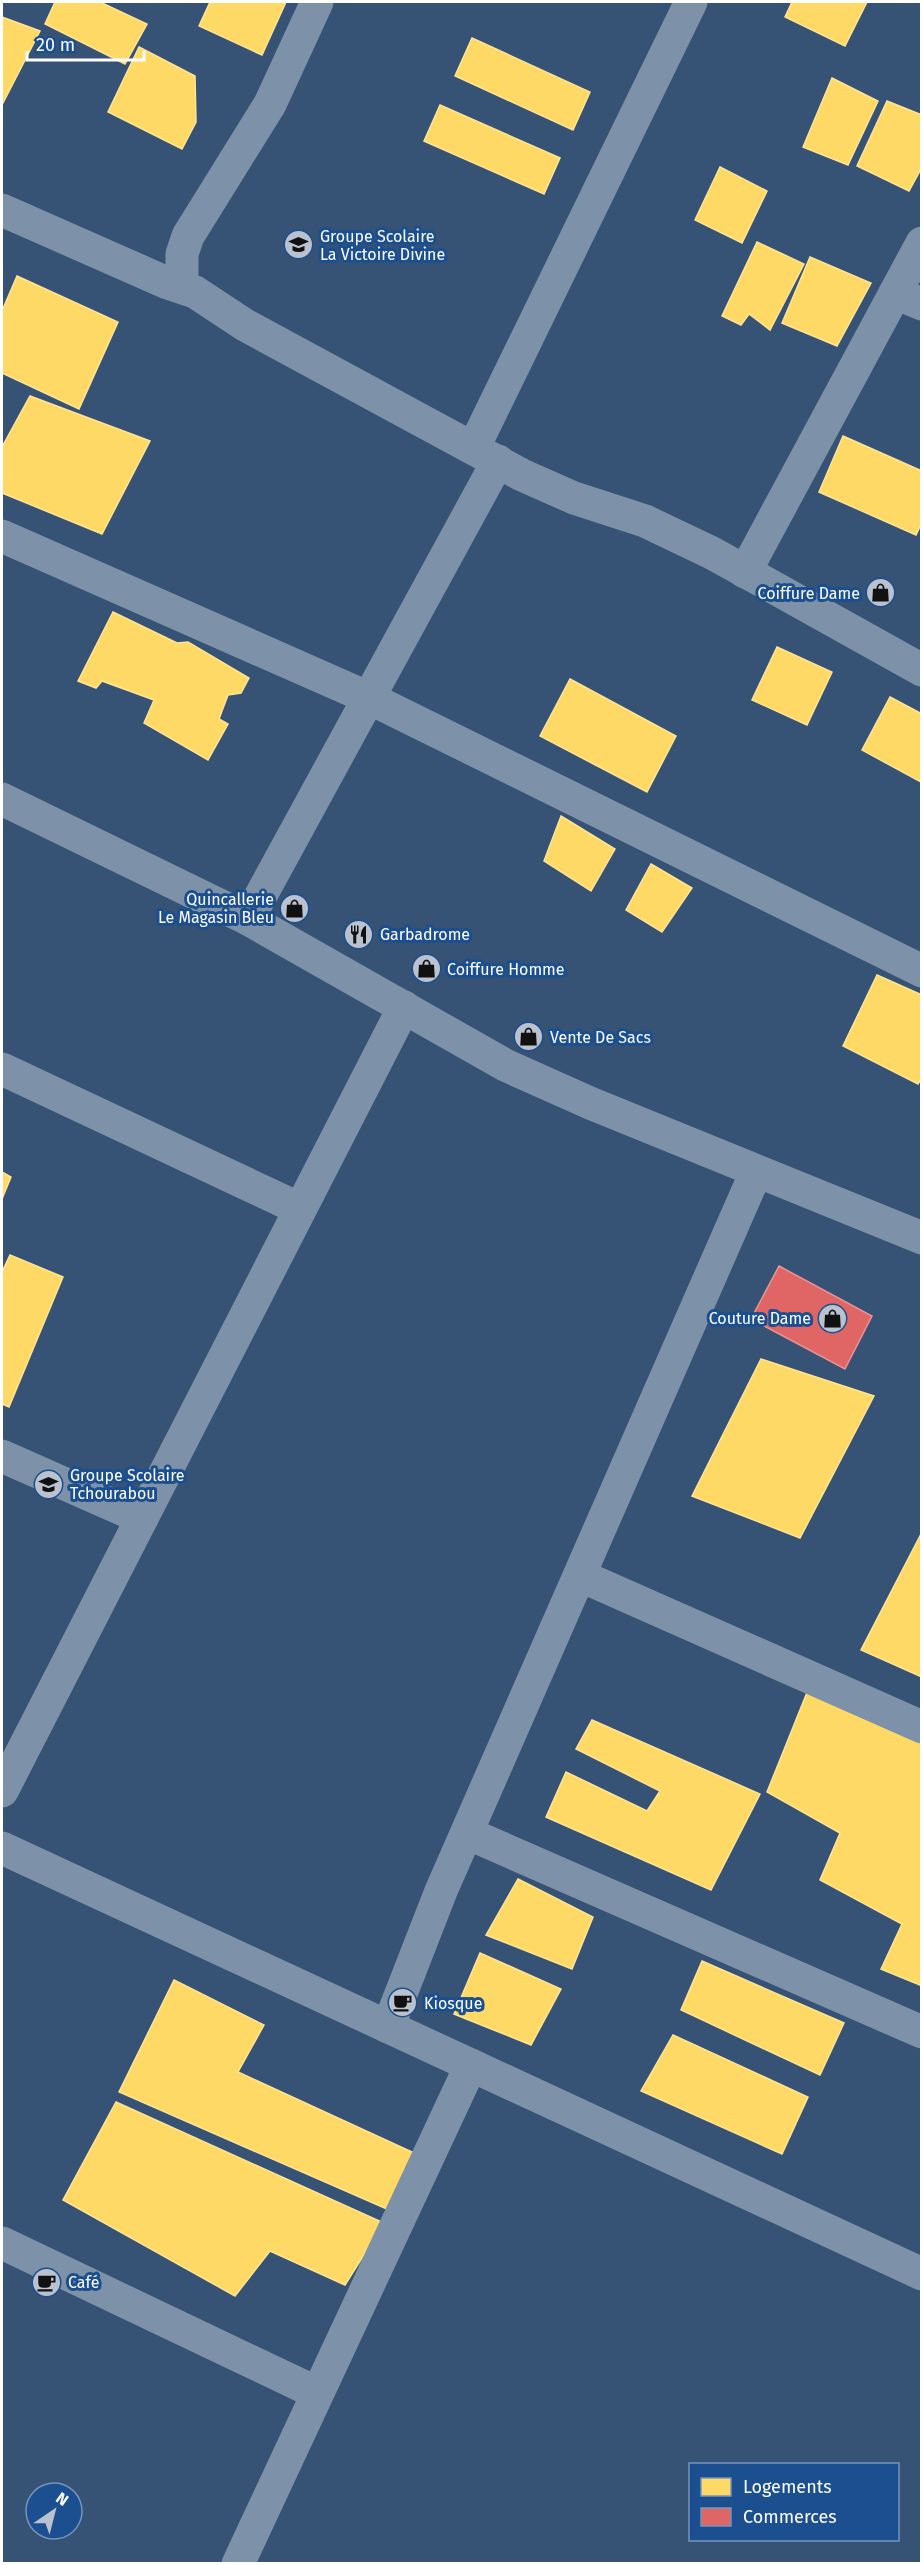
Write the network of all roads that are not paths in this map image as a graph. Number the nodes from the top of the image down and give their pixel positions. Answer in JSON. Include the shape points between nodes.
{"nodes":[{"id":1,"x":317,"y":2,"type":"edge"},
{"id":2,"x":691,"y":2,"type":"edge"},
{"id":3,"x":2,"y":210,"type":"edge"},
{"id":4,"x":921,"y":243,"type":"edge"},
{"id":5,"x":182,"y":286,"type":"junction"},
{"id":6,"x":908,"y":299,"type":"edge"},
{"id":7,"x":486,"y":454,"type":"junction"},
{"id":8,"x":2,"y":536,"type":"edge"},
{"id":9,"x":745,"y":572,"type":"junction"},
{"id":10,"x":921,"y":670,"type":"edge"},
{"id":11,"x":369,"y":698,"type":"junction"},
{"id":12,"x":2,"y":799,"type":"edge"},
{"id":13,"x":248,"y":919,"type":"junction"},
{"id":14,"x":921,"y":971,"type":"edge"},
{"id":15,"x":404,"y":1007,"type":"junction"},
{"id":16,"x":2,"y":1069,"type":"edge"},
{"id":17,"x":756,"y":1172,"type":"junction"},
{"id":18,"x":300,"y":1209,"type":"junction"},
{"id":19,"x":921,"y":1238,"type":"edge"},
{"id":20,"x":2,"y":1456,"type":"edge"},
{"id":21,"x":142,"y":1518,"type":"junction"},
{"id":22,"x":581,"y":1576,"type":"junction"},
{"id":23,"x":921,"y":1727,"type":"edge"},
{"id":24,"x":2,"y":1791,"type":"edge"},
{"id":25,"x":466,"y":1833,"type":"junction"},
{"id":26,"x":2,"y":1848,"type":"edge"},
{"id":27,"x":388,"y":2026,"type":"junction"},
{"id":28,"x":921,"y":2032,"type":"edge"},
{"id":29,"x":471,"y":2065,"type":"junction"},
{"id":30,"x":2,"y":2243,"type":"edge"},
{"id":31,"x":921,"y":2274,"type":"edge"},
{"id":32,"x":317,"y":2393,"type":"junction"},
{"id":33,"x":238,"y":2564,"type":"edge"}],
"edges":[{"from":1,"to":5,"type":"street","via":[[270,104],[188,236],[182,254]]},
{"from":2,"to":7,"type":"street"},
{"from":3,"to":5,"type":"street"},
{"from":4,"to":6,"type":"street"},
{"from":5,"to":7,"type":"street","via":[[245,325]]},
{"from":6,"to":9,"type":"street","via":[[864,347]]},
{"from":7,"to":9,"type":"street","via":[[573,498],[645,521]]},
{"from":7,"to":11,"type":"street"},
{"from":8,"to":11,"type":"street"},
{"from":9,"to":10,"type":"street"},
{"from":11,"to":13,"type":"street"},
{"from":11,"to":14,"type":"street"},
{"from":12,"to":13,"type":"street"},
{"from":13,"to":15,"type":"street"},
{"from":15,"to":17,"type":"street","via":[[505,1065]]},
{"from":15,"to":18,"type":"street"},
{"from":16,"to":18,"type":"street"},
{"from":17,"to":19,"type":"street"},
{"from":17,"to":22,"type":"street"},
{"from":18,"to":21,"type":"street"},
{"from":20,"to":21,"type":"street"},
{"from":21,"to":24,"type":"street"},
{"from":22,"to":23,"type":"street"},
{"from":22,"to":25,"type":"street"},
{"from":25,"to":27,"type":"street"},
{"from":25,"to":28,"type":"street"},
{"from":26,"to":27,"type":"street"},
{"from":27,"to":29,"type":"street"},
{"from":29,"to":31,"type":"street"},
{"from":29,"to":32,"type":"street"},
{"from":30,"to":32,"type":"street"},
{"from":32,"to":33,"type":"street"}]}
